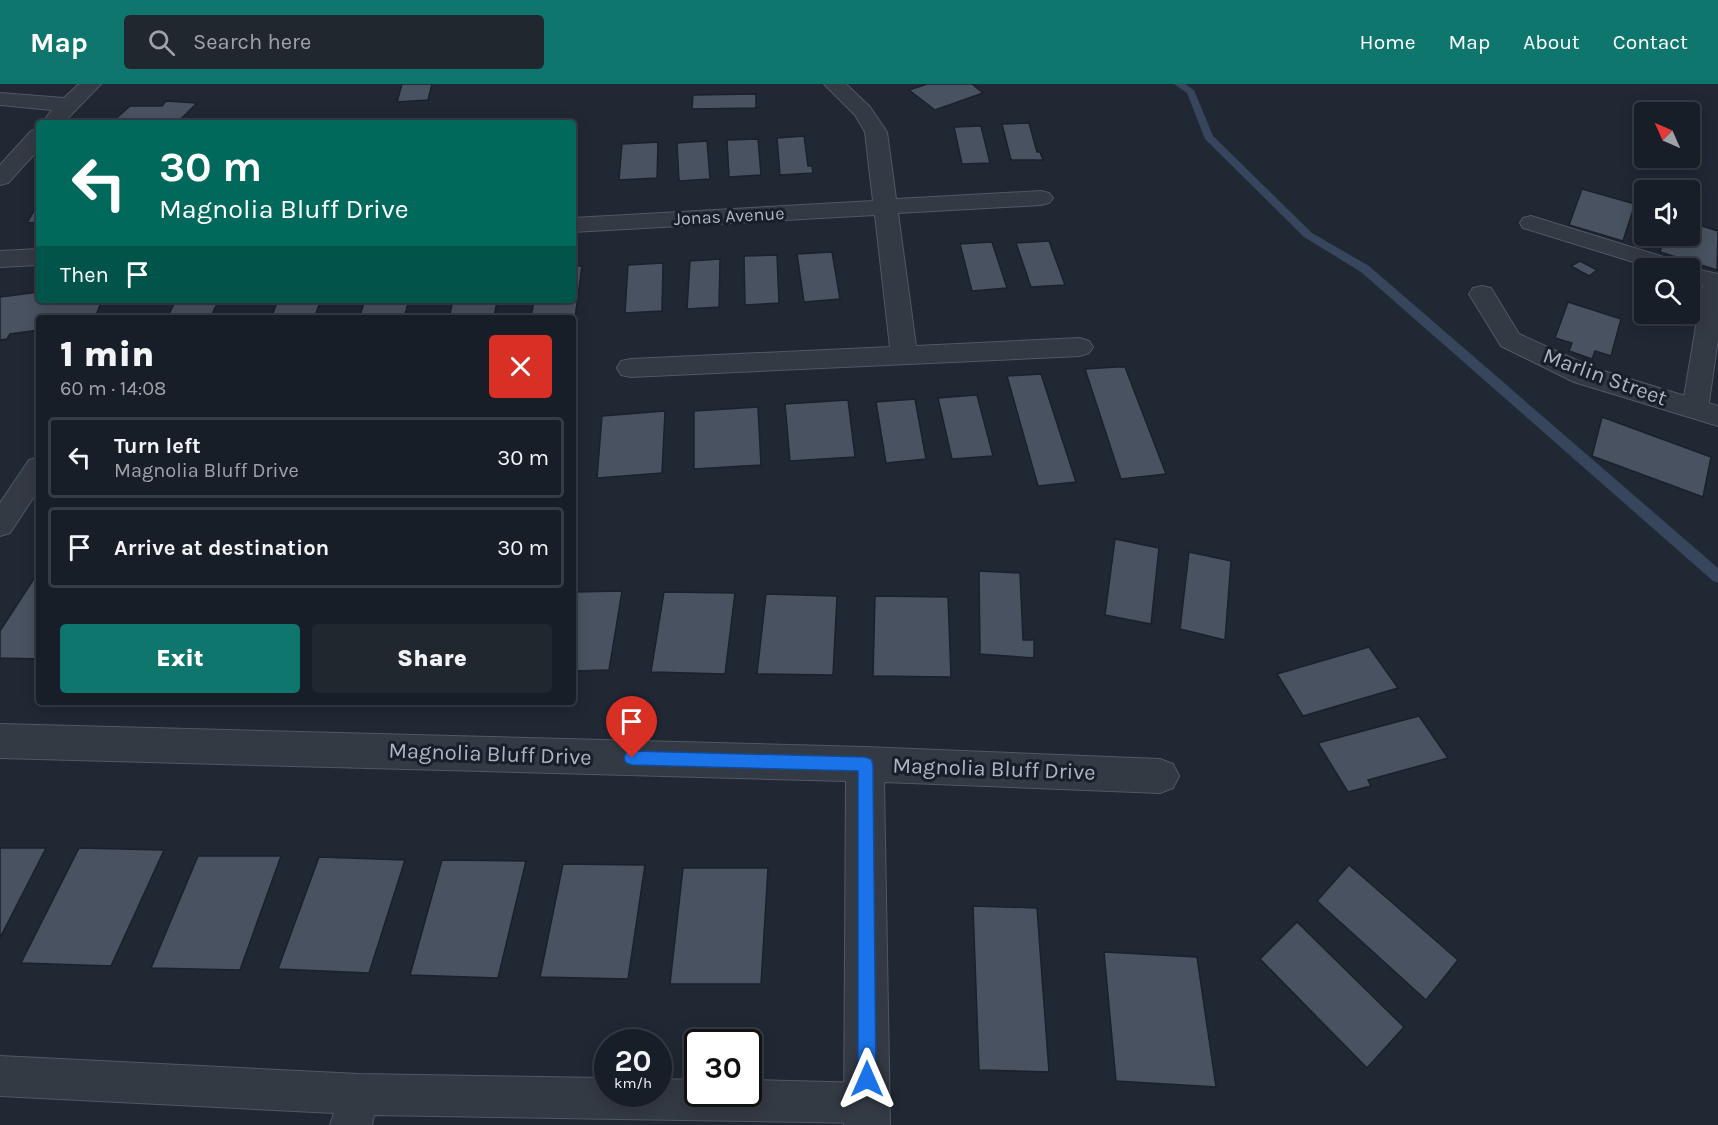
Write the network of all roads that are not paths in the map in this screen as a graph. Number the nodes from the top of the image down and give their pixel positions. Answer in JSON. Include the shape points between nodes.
{"nodes":[{"id":1,"x":91,"y":84,"type":"edge"},
{"id":2,"x":834,"y":84,"type":"edge"},
{"id":3,"x":0,"y":99,"type":"edge"},
{"id":4,"x":68,"y":105,"type":"junction"},
{"id":5,"x":54,"y":120,"type":"edge"},
{"id":6,"x":36,"y":138,"type":"edge"},
{"id":7,"x":0,"y":178,"type":"edge"},
{"id":8,"x":1041,"y":198,"type":"dead end"},
{"id":9,"x":885,"y":207,"type":"junction"},
{"id":10,"x":1531,"y":223,"type":"dead end"},
{"id":11,"x":576,"y":225,"type":"edge"},
{"id":12,"x":36,"y":257,"type":"edge"},
{"id":13,"x":1644,"y":258,"type":"edge"},
{"id":14,"x":0,"y":259,"type":"edge"},
{"id":15,"x":1700,"y":276,"type":"edge"},
{"id":16,"x":1482,"y":294,"type":"dead end"},
{"id":17,"x":1080,"y":346,"type":"dead end"},
{"id":18,"x":904,"y":355,"type":"junction"},
{"id":19,"x":631,"y":368,"type":"dead end"},
{"id":20,"x":1706,"y":413,"type":"edge"},
{"id":21,"x":36,"y":471,"type":"edge"},
{"id":22,"x":0,"y":525,"type":"edge"},
{"id":23,"x":0,"y":741,"type":"edge"},
{"id":24,"x":865,"y":764,"type":"junction"},
{"id":25,"x":1160,"y":776,"type":"dead end"},
{"id":26,"x":0,"y":1076,"type":"edge"},
{"id":27,"x":355,"y":1110,"type":"edge"},
{"id":28,"x":867,"y":1114,"type":"edge"}],
"edges":[{"from":1,"to":4,"type":"street"},
{"from":2,"to":9,"type":"street","via":[[863,111],[876,132]]},
{"from":3,"to":4,"type":"street"},
{"from":4,"to":5,"type":"street"},
{"from":6,"to":7,"type":"street"},
{"from":8,"to":9,"type":"street","name":"Jonas Avenue"},
{"from":9,"to":11,"type":"street","name":"Jonas Avenue"},
{"from":9,"to":18,"type":"street"},
{"from":10,"to":13,"type":"lane"},
{"from":12,"to":14,"type":"street"},
{"from":15,"to":20,"type":"lane","via":[[1716,281]]},
{"from":16,"to":20,"type":"street","name":"Marlin Street","via":[[1510,340],[1584,375]]},
{"from":17,"to":18,"type":"street"},
{"from":18,"to":19,"type":"street"},
{"from":21,"to":22,"type":"lane"},
{"from":23,"to":24,"type":"street","name":"Magnolia Bluff Drive"},
{"from":24,"to":25,"type":"street","name":"Magnolia Bluff Drive"},
{"from":24,"to":28,"type":"street"},
{"from":26,"to":27,"type":"lane"},
{"from":27,"to":28,"type":"lane"}]}
